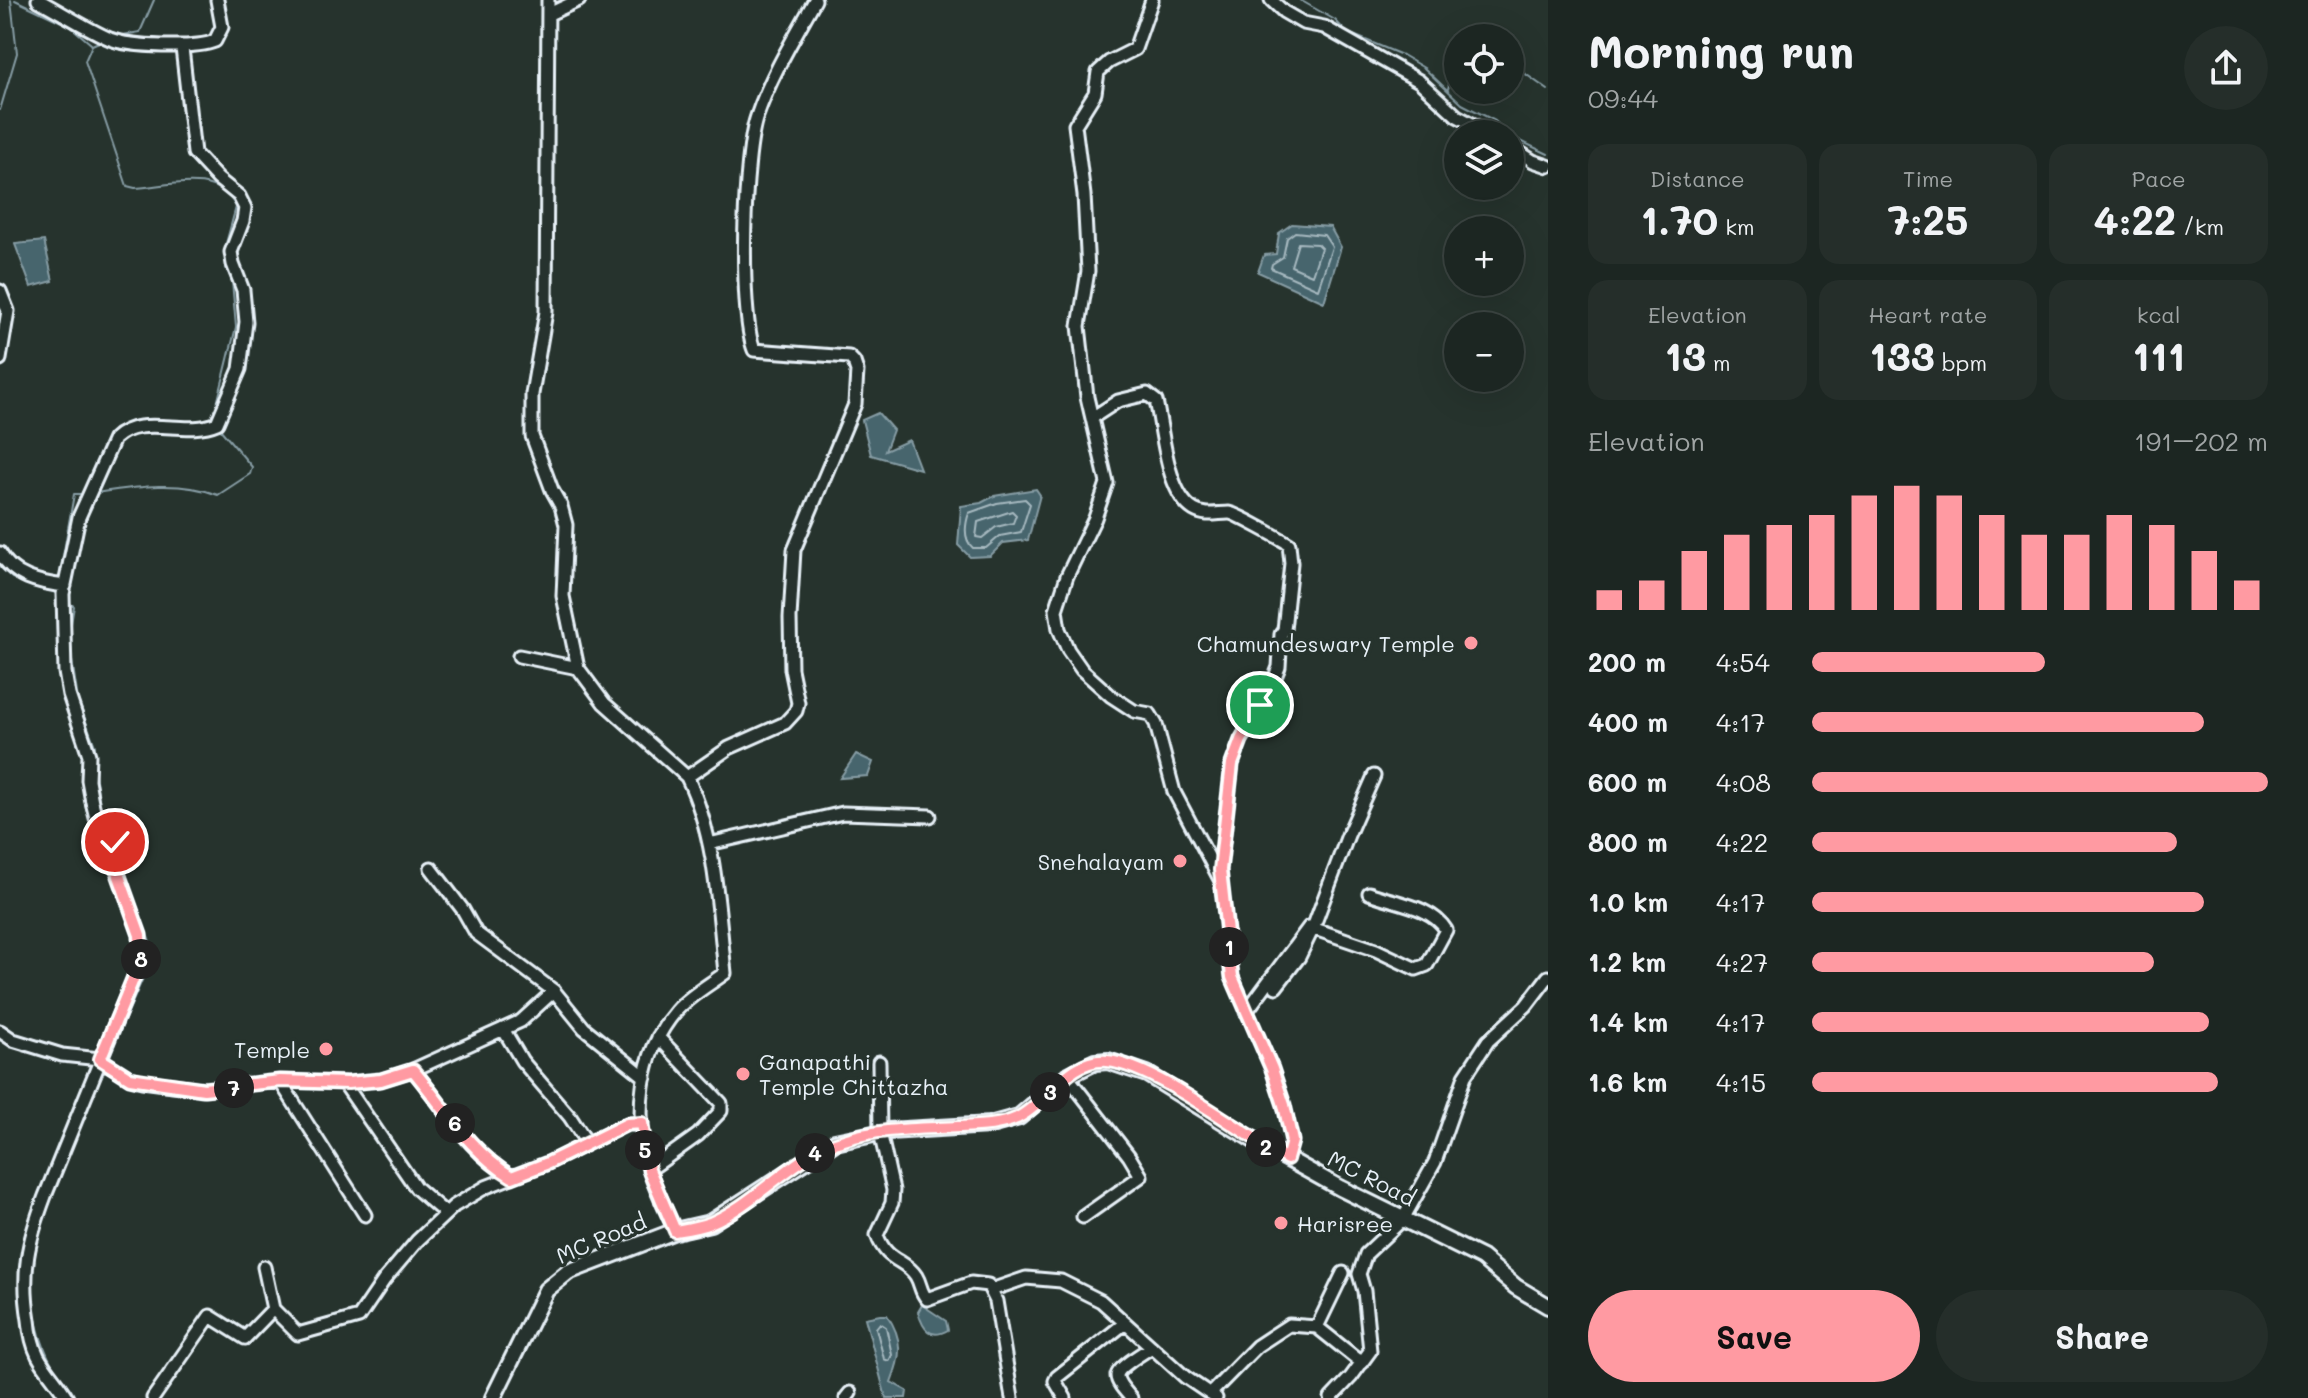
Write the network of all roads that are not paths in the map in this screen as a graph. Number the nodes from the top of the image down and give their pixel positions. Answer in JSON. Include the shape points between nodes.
{"nodes":[{"id":1,"x":38,"y":0,"type":"edge"},
{"id":2,"x":217,"y":0,"type":"edge"},
{"id":3,"x":548,"y":0,"type":"edge"},
{"id":4,"x":579,"y":0,"type":"edge"},
{"id":5,"x":815,"y":0,"type":"edge"},
{"id":6,"x":1152,"y":0,"type":"edge"},
{"id":7,"x":1271,"y":0,"type":"edge"},
{"id":8,"x":549,"y":14,"type":"junction"},
{"id":9,"x":182,"y":48,"type":"junction"},
{"id":10,"x":1465,"y":120,"type":"edge"},
{"id":11,"x":1524,"y":155,"type":"edge"},
{"id":12,"x":1548,"y":166,"type":"edge"},
{"id":13,"x":0,"y":291,"type":"edge"},
{"id":14,"x":0,"y":359,"type":"edge"},
{"id":15,"x":1092,"y":418,"type":"junction"},
{"id":16,"x":0,"y":553,"type":"edge"},
{"id":17,"x":64,"y":590,"type":"junction"},
{"id":18,"x":519,"y":656,"type":"dead end"},
{"id":19,"x":578,"y":668,"type":"junction"},
{"id":20,"x":1374,"y":776,"type":"dead end"},
{"id":21,"x":687,"y":777,"type":"junction"},
{"id":22,"x":930,"y":816,"type":"dead end"},
{"id":23,"x":709,"y":844,"type":"junction"},
{"id":24,"x":431,"y":868,"type":"dead end"},
{"id":25,"x":1221,"y":881,"type":"junction"},
{"id":26,"x":1369,"y":893,"type":"dead end"},
{"id":27,"x":1313,"y":928,"type":"junction"},
{"id":28,"x":1548,"y":977,"type":"edge"},
{"id":29,"x":1276,"y":987,"type":"dead end"},
{"id":30,"x":554,"y":991,"type":"junction"},
{"id":31,"x":1246,"y":1012,"type":"junction"},
{"id":32,"x":0,"y":1031,"type":"edge"},
{"id":33,"x":509,"y":1035,"type":"junction"},
{"id":34,"x":658,"y":1037,"type":"junction"},
{"id":35,"x":105,"y":1061,"type":"junction"},
{"id":36,"x":879,"y":1062,"type":"dead end"},
{"id":37,"x":413,"y":1070,"type":"junction"},
{"id":38,"x":1067,"y":1076,"type":"junction"},
{"id":39,"x":645,"y":1077,"type":"junction"},
{"id":40,"x":280,"y":1081,"type":"junction"},
{"id":41,"x":344,"y":1083,"type":"junction"},
{"id":42,"x":642,"y":1123,"type":"junction"},
{"id":43,"x":880,"y":1132,"type":"junction"},
{"id":44,"x":587,"y":1143,"type":"junction"},
{"id":45,"x":1287,"y":1159,"type":"junction"},
{"id":46,"x":649,"y":1170,"type":"junction"},
{"id":47,"x":512,"y":1177,"type":"junction"},
{"id":48,"x":445,"y":1213,"type":"junction"},
{"id":49,"x":365,"y":1215,"type":"dead end"},
{"id":50,"x":1083,"y":1217,"type":"dead end"},
{"id":51,"x":1403,"y":1219,"type":"junction"},
{"id":52,"x":675,"y":1231,"type":"junction"},
{"id":53,"x":264,"y":1267,"type":"dead end"},
{"id":54,"x":1343,"y":1273,"type":"dead end"},
{"id":55,"x":991,"y":1290,"type":"junction"},
{"id":56,"x":1548,"y":1306,"type":"edge"},
{"id":57,"x":273,"y":1309,"type":"junction"},
{"id":58,"x":1125,"y":1323,"type":"junction"},
{"id":59,"x":1317,"y":1327,"type":"junction"},
{"id":60,"x":1152,"y":1347,"type":"junction"},
{"id":61,"x":1362,"y":1363,"type":"junction"},
{"id":62,"x":1213,"y":1396,"type":"edge"},
{"id":63,"x":67,"y":1398,"type":"edge"},
{"id":64,"x":153,"y":1398,"type":"edge"},
{"id":65,"x":493,"y":1398,"type":"edge"},
{"id":66,"x":1012,"y":1398,"type":"edge"},
{"id":67,"x":1065,"y":1398,"type":"edge"},
{"id":68,"x":1131,"y":1398,"type":"edge"},
{"id":69,"x":1331,"y":1398,"type":"edge"}],
"edges":[{"from":1,"to":9,"type":"street","via":[[112,39]]},
{"from":2,"to":9,"type":"street","via":[[222,27],[215,41]]},
{"from":3,"to":8,"type":"street"},
{"from":4,"to":8,"type":"street"},
{"from":5,"to":21,"type":"street","via":[[778,67],[752,134],[745,287],[754,350],[849,357],[857,371],[855,404],[794,550],[790,618],[796,711],[785,723],[729,748]]},
{"from":6,"to":15,"type":"street","via":[[1135,49],[1098,72],[1095,93],[1075,125],[1088,271],[1079,326]]},
{"from":7,"to":10,"type":"street","via":[[1303,23],[1324,27],[1419,81]]},
{"from":8,"to":19,"type":"street","via":[[546,312],[532,436],[566,525],[563,596]]},
{"from":9,"to":17,"type":"street","via":[[194,153],[245,208],[231,252],[246,322],[240,369],[217,423],[132,428],[114,439],[79,517]]},
{"from":11,"to":12,"type":"street"},
{"from":13,"to":14,"type":"street","via":[[8,311]]},
{"from":15,"to":25,"type":"street","via":[[1107,483],[1060,595],[1059,629],[1082,670],[1134,711],[1150,714],[1174,792]]},
{"from":15,"to":25,"type":"street","via":[[1118,401],[1147,394],[1156,401],[1169,465],[1187,504],[1210,516],[1237,516],[1289,544],[1279,667],[1232,764]]},
{"from":16,"to":17,"type":"street","via":[[7,567]]},
{"from":17,"to":35,"type":"street","via":[[65,672],[89,755],[92,802],[96,818],[115,842],[119,876],[140,935],[141,960]]},
{"from":18,"to":19,"type":"street"},
{"from":19,"to":21,"type":"street","via":[[604,703]]},
{"from":20,"to":27,"type":"street"},
{"from":21,"to":23,"type":"street"},
{"from":22,"to":23,"type":"street","via":[[843,813]]},
{"from":23,"to":34,"type":"street","via":[[725,973],[677,1009]]},
{"from":24,"to":30,"type":"street","via":[[476,933]]},
{"from":25,"to":31,"type":"street","via":[[1232,977]]},
{"from":26,"to":27,"type":"street","via":[[1434,916],[1442,924],[1446,930],[1427,965],[1416,969]]},
{"from":27,"to":29,"type":"street"},
{"from":27,"to":31,"type":"street","via":[[1305,930]]},
{"from":28,"to":51,"type":"street","via":[[1488,1041],[1465,1076],[1435,1162]]},
{"from":30,"to":33,"type":"street"},
{"from":30,"to":39,"type":"street","via":[[584,1028]]},
{"from":31,"to":45,"type":"street","via":[[1289,1121],[1292,1141]]},
{"from":32,"to":35,"type":"street","via":[[62,1055]]},
{"from":33,"to":37,"type":"street"},
{"from":33,"to":44,"type":"street","via":[[522,1061]]},
{"from":34,"to":39,"type":"street"},
{"from":34,"to":46,"type":"street","via":[[721,1103],[721,1111]]},
{"from":35,"to":40,"type":"street","via":[[130,1078],[204,1089]]},
{"from":35,"to":63,"type":"street","via":[[31,1233],[25,1260],[30,1332],[38,1356]]},
{"from":36,"to":43,"type":"street"},
{"from":37,"to":41,"type":"street"},
{"from":37,"to":47,"type":"street","via":[[471,1146]]},
{"from":38,"to":43,"type":"main road","name":"MC Road","via":[[1007,1122]]},
{"from":38,"to":45,"type":"main road","name":"MC Road","via":[[1108,1061],[1147,1074]]},
{"from":38,"to":50,"type":"street","via":[[1141,1176]]},
{"from":39,"to":42,"type":"street"},
{"from":40,"to":41,"type":"street"},
{"from":40,"to":49,"type":"street"},
{"from":41,"to":48,"type":"street","via":[[416,1188]]},
{"from":42,"to":44,"type":"street","via":[[627,1124]]},
{"from":42,"to":46,"type":"street"},
{"from":43,"to":52,"type":"main road","name":"MC Road","via":[[835,1142],[710,1223]]},
{"from":43,"to":55,"type":"street","via":[[893,1190],[877,1235],[881,1246],[918,1278],[927,1299],[971,1283]]},
{"from":44,"to":47,"type":"street"},
{"from":45,"to":51,"type":"main road","name":"MC Road"},
{"from":46,"to":52,"type":"street"},
{"from":47,"to":48,"type":"street"},
{"from":48,"to":57,"type":"street","via":[[384,1280],[359,1317],[298,1334]]},
{"from":51,"to":56,"type":"main road","name":"MC Road","via":[[1482,1258]]},
{"from":51,"to":61,"type":"street","via":[[1361,1265],[1370,1351]]},
{"from":52,"to":65,"type":"main road","name":"MC Road","via":[[556,1280]]},
{"from":53,"to":57,"type":"street"},
{"from":54,"to":59,"type":"street"},
{"from":55,"to":58,"type":"street","via":[[1026,1278],[1061,1281],[1101,1301]]},
{"from":55,"to":66,"type":"street"},
{"from":57,"to":64,"type":"street","via":[[245,1338],[210,1316]]},
{"from":58,"to":60,"type":"street"},
{"from":58,"to":67,"type":"street","via":[[1057,1377]]},
{"from":59,"to":61,"type":"street"},
{"from":59,"to":62,"type":"street","via":[[1289,1325],[1257,1346]]},
{"from":60,"to":62,"type":"street"},
{"from":60,"to":68,"type":"street","via":[[1117,1375]]},
{"from":61,"to":69,"type":"street"}]}
